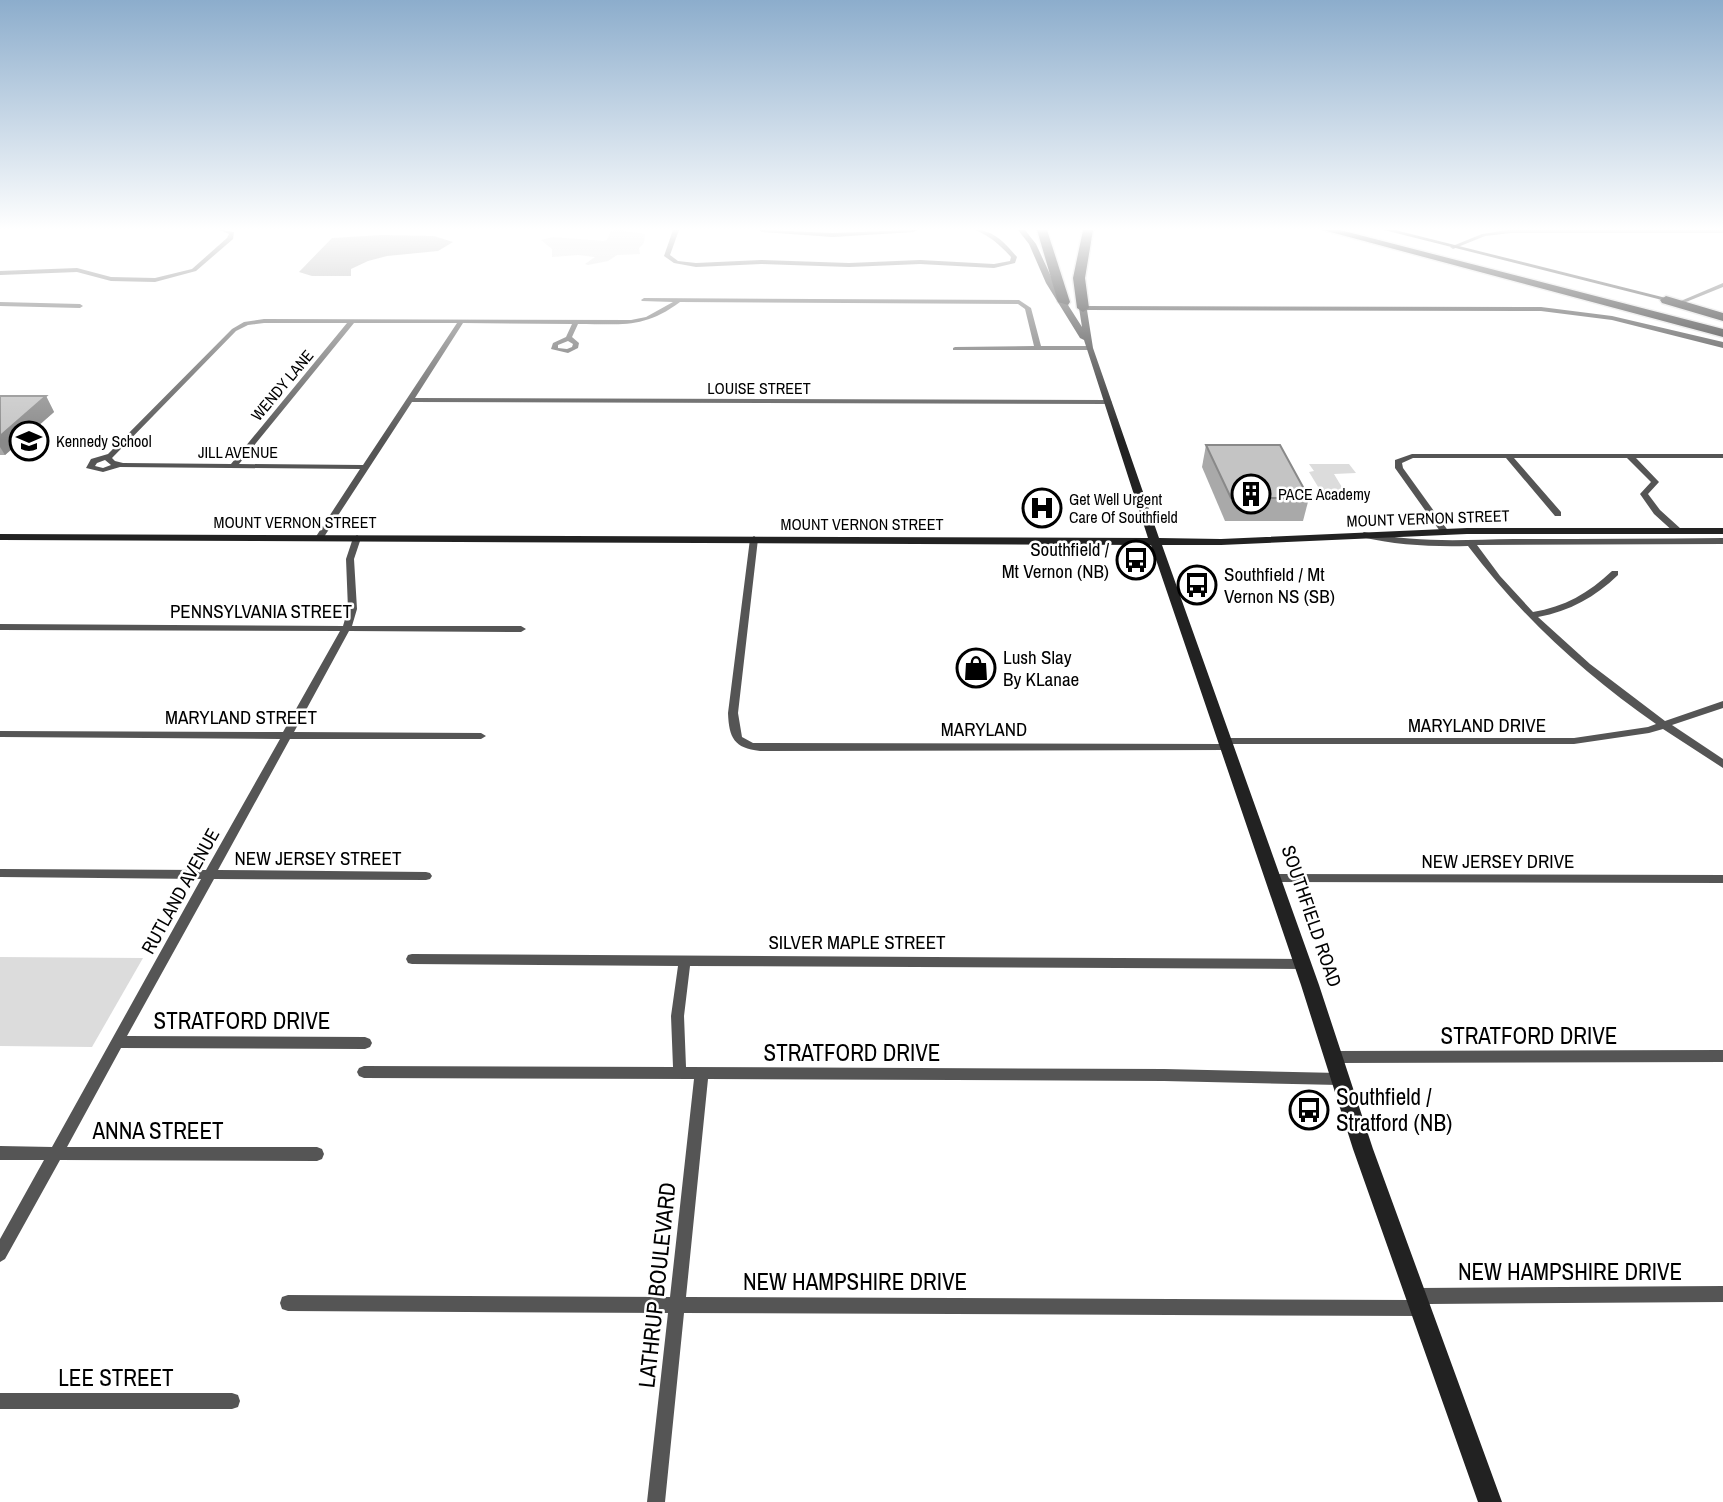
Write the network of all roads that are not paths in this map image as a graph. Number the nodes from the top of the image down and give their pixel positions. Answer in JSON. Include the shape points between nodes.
{"nodes":[{"id":1,"x":646,"y":300,"type":"edge"},
{"id":2,"x":1081,"y":300,"type":"edge"},
{"id":3,"x":1596,"y":300,"type":"edge"},
{"id":4,"x":1626,"y":300,"type":"edge"},
{"id":5,"x":1669,"y":300,"type":"edge"},
{"id":6,"x":1673,"y":301,"type":"joint"},
{"id":7,"x":677,"y":302,"type":"junction"},
{"id":8,"x":1064,"y":302,"type":"edge"},
{"id":9,"x":0,"y":304,"type":"edge"},
{"id":10,"x":80,"y":306,"type":"dead end"},
{"id":11,"x":1083,"y":308,"type":"junction"},
{"id":12,"x":1723,"y":315,"type":"edge"},
{"id":13,"x":258,"y":321,"type":"junction"},
{"id":14,"x":352,"y":321,"type":"junction"},
{"id":15,"x":461,"y":322,"type":"junction"},
{"id":16,"x":576,"y":323,"type":"junction"},
{"id":17,"x":1723,"y":325,"type":"edge"},
{"id":18,"x":236,"y":328,"type":"junction"},
{"id":19,"x":1723,"y":333,"type":"edge"},
{"id":20,"x":569,"y":338,"type":"dead end"},
{"id":21,"x":1723,"y":345,"type":"edge"},
{"id":22,"x":1089,"y":347,"type":"junction"},
{"id":23,"x":955,"y":349,"type":"dead end"},
{"id":24,"x":1038,"y":349,"type":"junction"},
{"id":25,"x":410,"y":400,"type":"junction"},
{"id":26,"x":1108,"y":402,"type":"junction"},
{"id":27,"x":1508,"y":456,"type":"junction"},
{"id":28,"x":1629,"y":456,"type":"junction"},
{"id":29,"x":1723,"y":456,"type":"edge"},
{"id":30,"x":233,"y":466,"type":"junction"},
{"id":31,"x":367,"y":467,"type":"junction"},
{"id":32,"x":1558,"y":514,"type":"dead end"},
{"id":33,"x":1678,"y":531,"type":"junction"},
{"id":34,"x":1723,"y":531,"type":"edge"},
{"id":35,"x":1445,"y":532,"type":"junction"},
{"id":36,"x":1364,"y":535,"type":"junction"},
{"id":37,"x":0,"y":537,"type":"edge"},
{"id":38,"x":319,"y":538,"type":"junction"},
{"id":39,"x":357,"y":538,"type":"junction"},
{"id":40,"x":754,"y":539,"type":"junction"},
{"id":41,"x":1155,"y":541,"type":"junction"},
{"id":42,"x":1723,"y":541,"type":"edge"},
{"id":43,"x":1472,"y":545,"type":"junction"},
{"id":44,"x":1615,"y":573,"type":"dead end"},
{"id":45,"x":1531,"y":615,"type":"junction"},
{"id":46,"x":0,"y":627,"type":"edge"},
{"id":47,"x":346,"y":629,"type":"junction"},
{"id":48,"x":521,"y":629,"type":"dead end"},
{"id":49,"x":1723,"y":704,"type":"edge"},
{"id":50,"x":1665,"y":725,"type":"junction"},
{"id":51,"x":0,"y":734,"type":"edge"},
{"id":52,"x":286,"y":735,"type":"junction"},
{"id":53,"x":481,"y":736,"type":"dead end"},
{"id":54,"x":1226,"y":744,"type":"junction"},
{"id":55,"x":1723,"y":764,"type":"edge"},
{"id":56,"x":0,"y":873,"type":"edge"},
{"id":57,"x":209,"y":875,"type":"junction"},
{"id":58,"x":426,"y":876,"type":"dead end"},
{"id":59,"x":1273,"y":878,"type":"junction"},
{"id":60,"x":1723,"y":879,"type":"edge"},
{"id":61,"x":412,"y":959,"type":"dead end"},
{"id":62,"x":685,"y":960,"type":"junction"},
{"id":63,"x":1303,"y":964,"type":"junction"},
{"id":64,"x":119,"y":1042,"type":"junction"},
{"id":65,"x":365,"y":1043,"type":"dead end"},
{"id":66,"x":1723,"y":1056,"type":"edge"},
{"id":67,"x":1335,"y":1057,"type":"junction"},
{"id":68,"x":364,"y":1072,"type":"dead end"},
{"id":69,"x":680,"y":1073,"type":"junction"},
{"id":70,"x":702,"y":1073,"type":"junction"},
{"id":71,"x":1339,"y":1079,"type":"junction"},
{"id":72,"x":0,"y":1153,"type":"edge"},
{"id":73,"x":55,"y":1154,"type":"junction"},
{"id":74,"x":317,"y":1154,"type":"dead end"},
{"id":75,"x":0,"y":1254,"type":"edge"},
{"id":76,"x":1723,"y":1294,"type":"edge"},
{"id":77,"x":1420,"y":1302,"type":"junction"},
{"id":78,"x":288,"y":1303,"type":"dead end"},
{"id":79,"x":678,"y":1306,"type":"junction"},
{"id":80,"x":0,"y":1401,"type":"edge"},
{"id":81,"x":232,"y":1401,"type":"dead end"},
{"id":82,"x":656,"y":1502,"type":"edge"},
{"id":83,"x":1490,"y":1502,"type":"edge"}],
"edges":[{"from":1,"to":7,"type":"street"},
{"from":2,"to":11,"type":"highway"},
{"from":3,"to":19,"type":"highway"},
{"from":4,"to":17,"type":"highway"},
{"from":5,"to":6,"type":"main road"},
{"from":6,"to":12,"type":"highway"},
{"from":7,"to":16,"type":"street","via":[[643,320]]},
{"from":7,"to":24,"type":"street","via":[[1013,302],[1026,304]]},
{"from":8,"to":22,"type":"main road","name":"SOUTHFIELD ROAD"},
{"from":9,"to":10,"type":"street"},
{"from":11,"to":21,"type":"main road","via":[[1541,309],[1621,320]]},
{"from":11,"to":22,"type":"main road","name":"SOUTHFIELD ROAD"},
{"from":13,"to":14,"type":"street"},
{"from":13,"to":18,"type":"street"},
{"from":13,"to":18,"type":"street","via":[[238,320],[232,324]]},
{"from":14,"to":15,"type":"street"},
{"from":14,"to":30,"type":"street","name":"WENDY LANE"},
{"from":15,"to":16,"type":"street"},
{"from":15,"to":25,"type":"street"},
{"from":16,"to":20,"type":"street"},
{"from":18,"to":30,"type":"street","name":"JILL AVENUE","via":[[112,461]]},
{"from":22,"to":24,"type":"street"},
{"from":22,"to":26,"type":"main road","name":"SOUTHFIELD ROAD"},
{"from":23,"to":24,"type":"street"},
{"from":25,"to":26,"type":"street","name":"LOUISE STREET"},
{"from":25,"to":31,"type":"street"},
{"from":26,"to":41,"type":"main road","name":"SOUTHFIELD ROAD"},
{"from":27,"to":28,"type":"street"},
{"from":27,"to":32,"type":"street"},
{"from":27,"to":35,"type":"street","via":[[1412,456],[1398,461]]},
{"from":28,"to":29,"type":"street"},
{"from":28,"to":33,"type":"street","via":[[1654,482],[1644,494],[1649,503]]},
{"from":30,"to":31,"type":"street","name":"JILL AVENUE"},
{"from":31,"to":38,"type":"street"},
{"from":33,"to":34,"type":"main road","name":"MOUNT VERNON STREET"},
{"from":33,"to":35,"type":"main road","name":"MOUNT VERNON STREET"},
{"from":35,"to":36,"type":"main road","name":"MOUNT VERNON STREET"},
{"from":36,"to":41,"type":"main road","name":"MOUNT VERNON STREET"},
{"from":36,"to":43,"type":"street"},
{"from":37,"to":38,"type":"main road","name":"MOUNT VERNON STREET"},
{"from":38,"to":39,"type":"main road","name":"MOUNT VERNON STREET"},
{"from":39,"to":40,"type":"main road","name":"MOUNT VERNON STREET"},
{"from":39,"to":47,"type":"street","name":"RUTLAND AVENUE","via":[[349,554],[354,597]]},
{"from":40,"to":41,"type":"main road","name":"MOUNT VERNON STREET"},
{"from":40,"to":54,"type":"street","name":"MARYLAND","via":[[733,713],[742,745]]},
{"from":41,"to":54,"type":"main road","name":"SOUTHFIELD ROAD"},
{"from":42,"to":43,"type":"street"},
{"from":43,"to":45,"type":"street"},
{"from":44,"to":45,"type":"street","via":[[1575,603]]},
{"from":45,"to":50,"type":"street","via":[[1597,674]]},
{"from":46,"to":47,"type":"street","name":"PENNSYLVANIA STREET"},
{"from":47,"to":48,"type":"street","name":"PENNSYLVANIA STREET"},
{"from":47,"to":52,"type":"street","name":"RUTLAND AVENUE"},
{"from":49,"to":50,"type":"street","name":"MARYLAND DRIVE"},
{"from":50,"to":54,"type":"street","name":"MARYLAND DRIVE","via":[[1615,737],[1537,743]]},
{"from":50,"to":55,"type":"street"},
{"from":51,"to":52,"type":"street","name":"MARYLAND STREET"},
{"from":52,"to":53,"type":"street","name":"MARYLAND STREET"},
{"from":52,"to":57,"type":"street","name":"RUTLAND AVENUE"},
{"from":54,"to":59,"type":"main road","name":"SOUTHFIELD ROAD"},
{"from":56,"to":57,"type":"street","name":"NEW JERSEY STREET"},
{"from":57,"to":58,"type":"street","name":"NEW JERSEY STREET"},
{"from":57,"to":64,"type":"street","name":"RUTLAND AVENUE"},
{"from":59,"to":60,"type":"street","name":"NEW JERSEY DRIVE"},
{"from":59,"to":63,"type":"main road","name":"SOUTHFIELD ROAD"},
{"from":61,"to":62,"type":"street","name":"SILVER MAPLE STREET"},
{"from":62,"to":63,"type":"street","name":"SILVER MAPLE STREET"},
{"from":62,"to":69,"type":"street","via":[[677,1007]]},
{"from":63,"to":67,"type":"main road","name":"SOUTHFIELD ROAD"},
{"from":64,"to":65,"type":"street","name":"STRATFORD DRIVE"},
{"from":64,"to":73,"type":"street","name":"RUTLAND AVENUE"},
{"from":66,"to":67,"type":"street","name":"STRATFORD DRIVE"},
{"from":67,"to":71,"type":"main road","name":"SOUTHFIELD ROAD"},
{"from":68,"to":69,"type":"street","name":"STRATFORD DRIVE"},
{"from":69,"to":70,"type":"street","name":"STRATFORD DRIVE"},
{"from":70,"to":71,"type":"street","name":"STRATFORD DRIVE"},
{"from":70,"to":79,"type":"street","name":"LATHRUP BOULEVARD"},
{"from":71,"to":77,"type":"main road","name":"SOUTHFIELD ROAD"},
{"from":72,"to":73,"type":"street","name":"ANNA STREET"},
{"from":73,"to":74,"type":"street","name":"ANNA STREET"},
{"from":73,"to":75,"type":"street","name":"RUTLAND AVENUE"},
{"from":76,"to":77,"type":"street","name":"NEW HAMPSHIRE DRIVE"},
{"from":77,"to":79,"type":"street","name":"NEW HAMPSHIRE DRIVE"},
{"from":77,"to":83,"type":"main road","name":"SOUTHFIELD ROAD"},
{"from":78,"to":79,"type":"street","name":"NEW HAMPSHIRE DRIVE"},
{"from":79,"to":82,"type":"street","name":"LATHRUP BOULEVARD"},
{"from":80,"to":81,"type":"street","name":"LEE STREET"}]}
